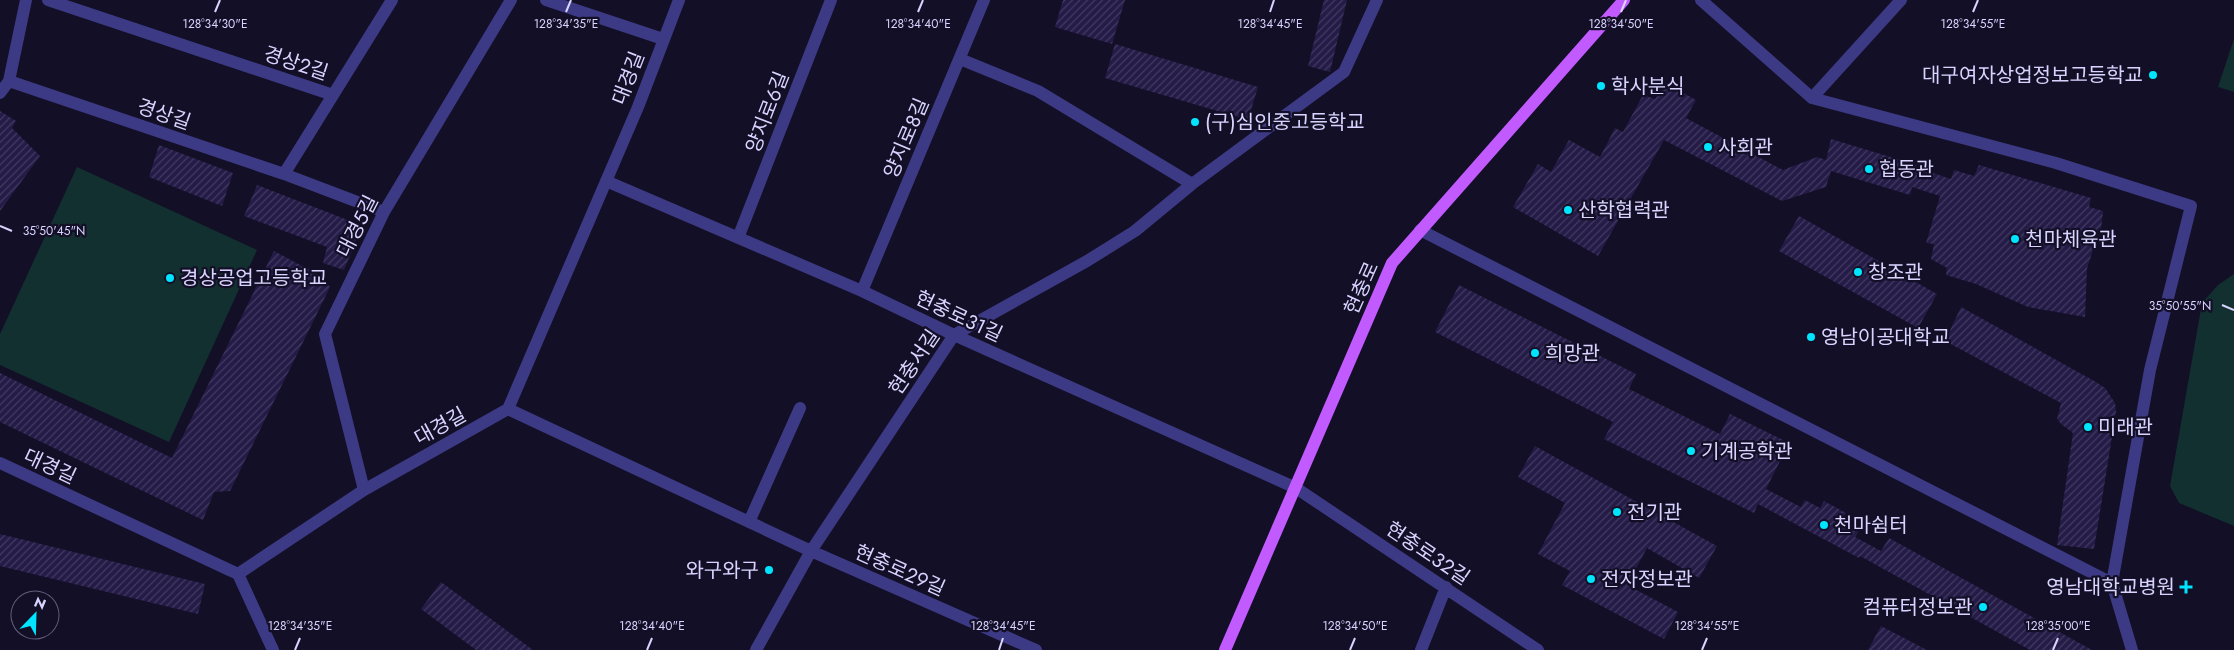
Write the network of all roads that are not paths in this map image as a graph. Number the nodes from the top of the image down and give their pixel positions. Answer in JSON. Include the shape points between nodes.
{"nodes":[{"id":1,"x":26,"y":0,"type":"edge"},
{"id":2,"x":48,"y":0,"type":"edge"},
{"id":3,"x":392,"y":0,"type":"edge"},
{"id":4,"x":511,"y":0,"type":"edge"},
{"id":5,"x":546,"y":0,"type":"edge"},
{"id":6,"x":679,"y":0,"type":"edge"},
{"id":7,"x":831,"y":0,"type":"edge"},
{"id":8,"x":984,"y":0,"type":"edge"},
{"id":9,"x":1377,"y":0,"type":"edge"},
{"id":10,"x":1624,"y":0,"type":"edge"},
{"id":11,"x":1702,"y":0,"type":"edge"},
{"id":12,"x":1901,"y":0,"type":"edge"},
{"id":13,"x":663,"y":39,"type":"junction"},
{"id":14,"x":960,"y":58,"type":"junction"},
{"id":15,"x":9,"y":81,"type":"junction"},
{"id":16,"x":0,"y":93,"type":"edge"},
{"id":17,"x":333,"y":95,"type":"junction"},
{"id":18,"x":1812,"y":98,"type":"junction"},
{"id":19,"x":284,"y":174,"type":"junction"},
{"id":20,"x":606,"y":181,"type":"junction"},
{"id":21,"x":1192,"y":184,"type":"junction"},
{"id":22,"x":384,"y":212,"type":"junction"},
{"id":23,"x":1420,"y":230,"type":"junction"},
{"id":24,"x":738,"y":238,"type":"junction"},
{"id":25,"x":862,"y":291,"type":"junction"},
{"id":26,"x":954,"y":335,"type":"junction"},
{"id":27,"x":800,"y":408,"type":"dead end"},
{"id":28,"x":508,"y":409,"type":"junction"},
{"id":29,"x":0,"y":464,"type":"edge"},
{"id":30,"x":1296,"y":488,"type":"junction"},
{"id":31,"x":364,"y":490,"type":"junction"},
{"id":32,"x":749,"y":522,"type":"junction"},
{"id":33,"x":811,"y":551,"type":"junction"},
{"id":34,"x":238,"y":574,"type":"junction"},
{"id":35,"x":2112,"y":583,"type":"junction"},
{"id":36,"x":1446,"y":588,"type":"junction"},
{"id":37,"x":273,"y":650,"type":"edge"},
{"id":38,"x":756,"y":650,"type":"edge"},
{"id":39,"x":1036,"y":650,"type":"edge"},
{"id":40,"x":1225,"y":650,"type":"edge"},
{"id":41,"x":1421,"y":650,"type":"edge"},
{"id":42,"x":1538,"y":650,"type":"edge"},
{"id":43,"x":2132,"y":650,"type":"edge"}],
"edges":[{"from":1,"to":15,"type":"street"},
{"from":2,"to":17,"type":"street","name":"경상2길"},
{"from":3,"to":17,"type":"street","name":"경상2길"},
{"from":4,"to":22,"type":"street","name":"대경5길"},
{"from":5,"to":13,"type":"street"},
{"from":6,"to":13,"type":"street","name":"대경길"},
{"from":7,"to":24,"type":"street","name":"양지로6길"},
{"from":8,"to":14,"type":"street","name":"양지로8길"},
{"from":9,"to":21,"type":"street","name":"현충서길","via":[[1344,72]]},
{"from":10,"to":23,"type":"main road","name":"현충로"},
{"from":11,"to":18,"type":"street"},
{"from":12,"to":18,"type":"street"},
{"from":13,"to":20,"type":"street","name":"대경길"},
{"from":14,"to":21,"type":"street","via":[[1038,91]]},
{"from":14,"to":25,"type":"street","name":"양지로8길"},
{"from":15,"to":16,"type":"street"},
{"from":15,"to":19,"type":"street","name":"경상길"},
{"from":17,"to":19,"type":"street","name":"경상2길"},
{"from":18,"to":35,"type":"street","via":[[2056,163],[2191,206],[2150,370]]},
{"from":19,"to":22,"type":"street","name":"경상길"},
{"from":20,"to":24,"type":"street","name":"현충로31길"},
{"from":20,"to":28,"type":"street","name":"대경길"},
{"from":21,"to":26,"type":"street","name":"현충서길","via":[[1135,231],[1087,262]]},
{"from":22,"to":31,"type":"street","name":"대경5길","via":[[325,334]]},
{"from":23,"to":30,"type":"main road","name":"현충로","via":[[1392,263]]},
{"from":23,"to":35,"type":"street"},
{"from":24,"to":25,"type":"street","name":"현충로31길"},
{"from":25,"to":26,"type":"street","name":"현충로31길"},
{"from":26,"to":30,"type":"street","name":"현충로31길"},
{"from":26,"to":33,"type":"street","name":"현충서길"},
{"from":27,"to":32,"type":"street"},
{"from":28,"to":31,"type":"street","name":"대경길"},
{"from":28,"to":32,"type":"street","name":"현충로29길"},
{"from":29,"to":34,"type":"street","name":"대경길"},
{"from":30,"to":36,"type":"street","name":"현충로32길"},
{"from":30,"to":40,"type":"main road","name":"현충로"},
{"from":31,"to":34,"type":"street","name":"대경길"},
{"from":32,"to":33,"type":"street","name":"현충로29길"},
{"from":33,"to":38,"type":"street","name":"현충서길"},
{"from":33,"to":39,"type":"street","name":"현충로29길"},
{"from":34,"to":37,"type":"street"},
{"from":35,"to":43,"type":"street"},
{"from":36,"to":41,"type":"street"},
{"from":36,"to":42,"type":"street","name":"현충로32길"}]}
